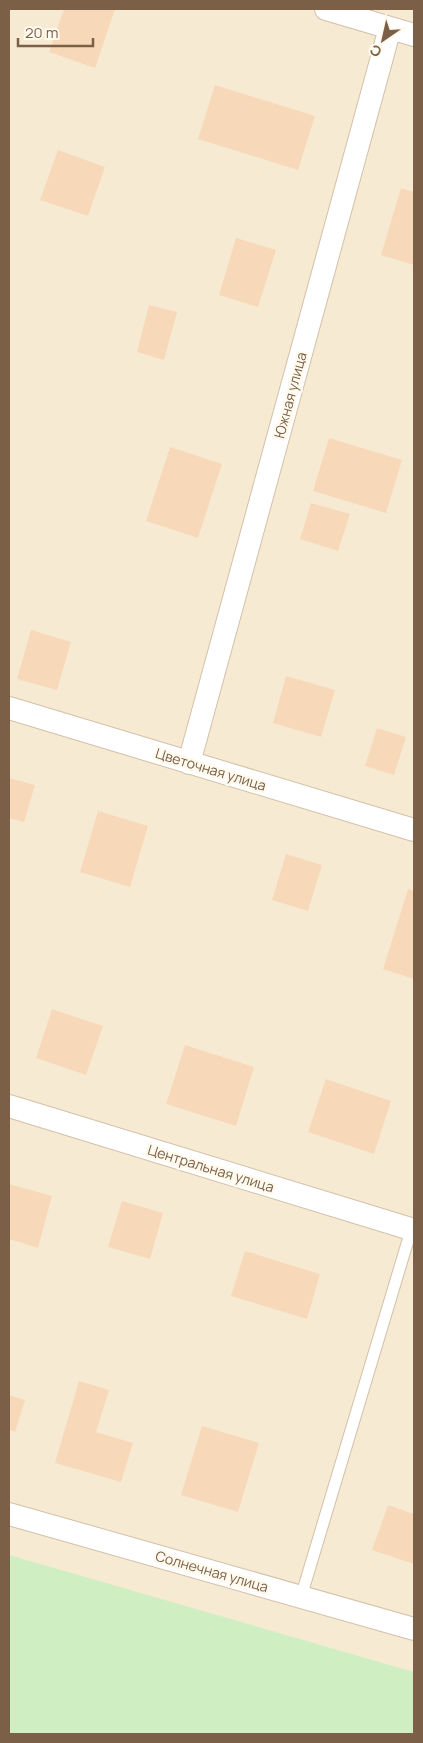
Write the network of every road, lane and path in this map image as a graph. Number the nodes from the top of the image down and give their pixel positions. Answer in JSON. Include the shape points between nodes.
{"nodes":[{"id":1,"x":326,"y":9,"type":"edge"},
{"id":2,"x":390,"y":28,"type":"junction"},
{"id":3,"x":414,"y":35,"type":"edge"},
{"id":4,"x":9,"y":708,"type":"edge"},
{"id":5,"x":190,"y":763,"type":"junction"},
{"id":6,"x":414,"y":830,"type":"edge"},
{"id":7,"x":9,"y":1106,"type":"edge"},
{"id":8,"x":413,"y":1227,"type":"edge"},
{"id":9,"x":9,"y":1514,"type":"edge"},
{"id":10,"x":301,"y":1597,"type":"junction"},
{"id":11,"x":414,"y":1629,"type":"edge"}],
"edges":[{"from":1,"to":2,"type":"street"},
{"from":2,"to":3,"type":"street"},
{"from":2,"to":5,"type":"street","name":"Южная улица"},
{"from":4,"to":5,"type":"street","name":"Цветочная улица"},
{"from":5,"to":6,"type":"street","name":"Цветочная улица"},
{"from":7,"to":8,"type":"street","name":"Центральная улица"},
{"from":8,"to":10,"type":"lane"},
{"from":9,"to":10,"type":"street","name":"Солнечная улица"},
{"from":10,"to":11,"type":"street","name":"Солнечная улица"}]}
